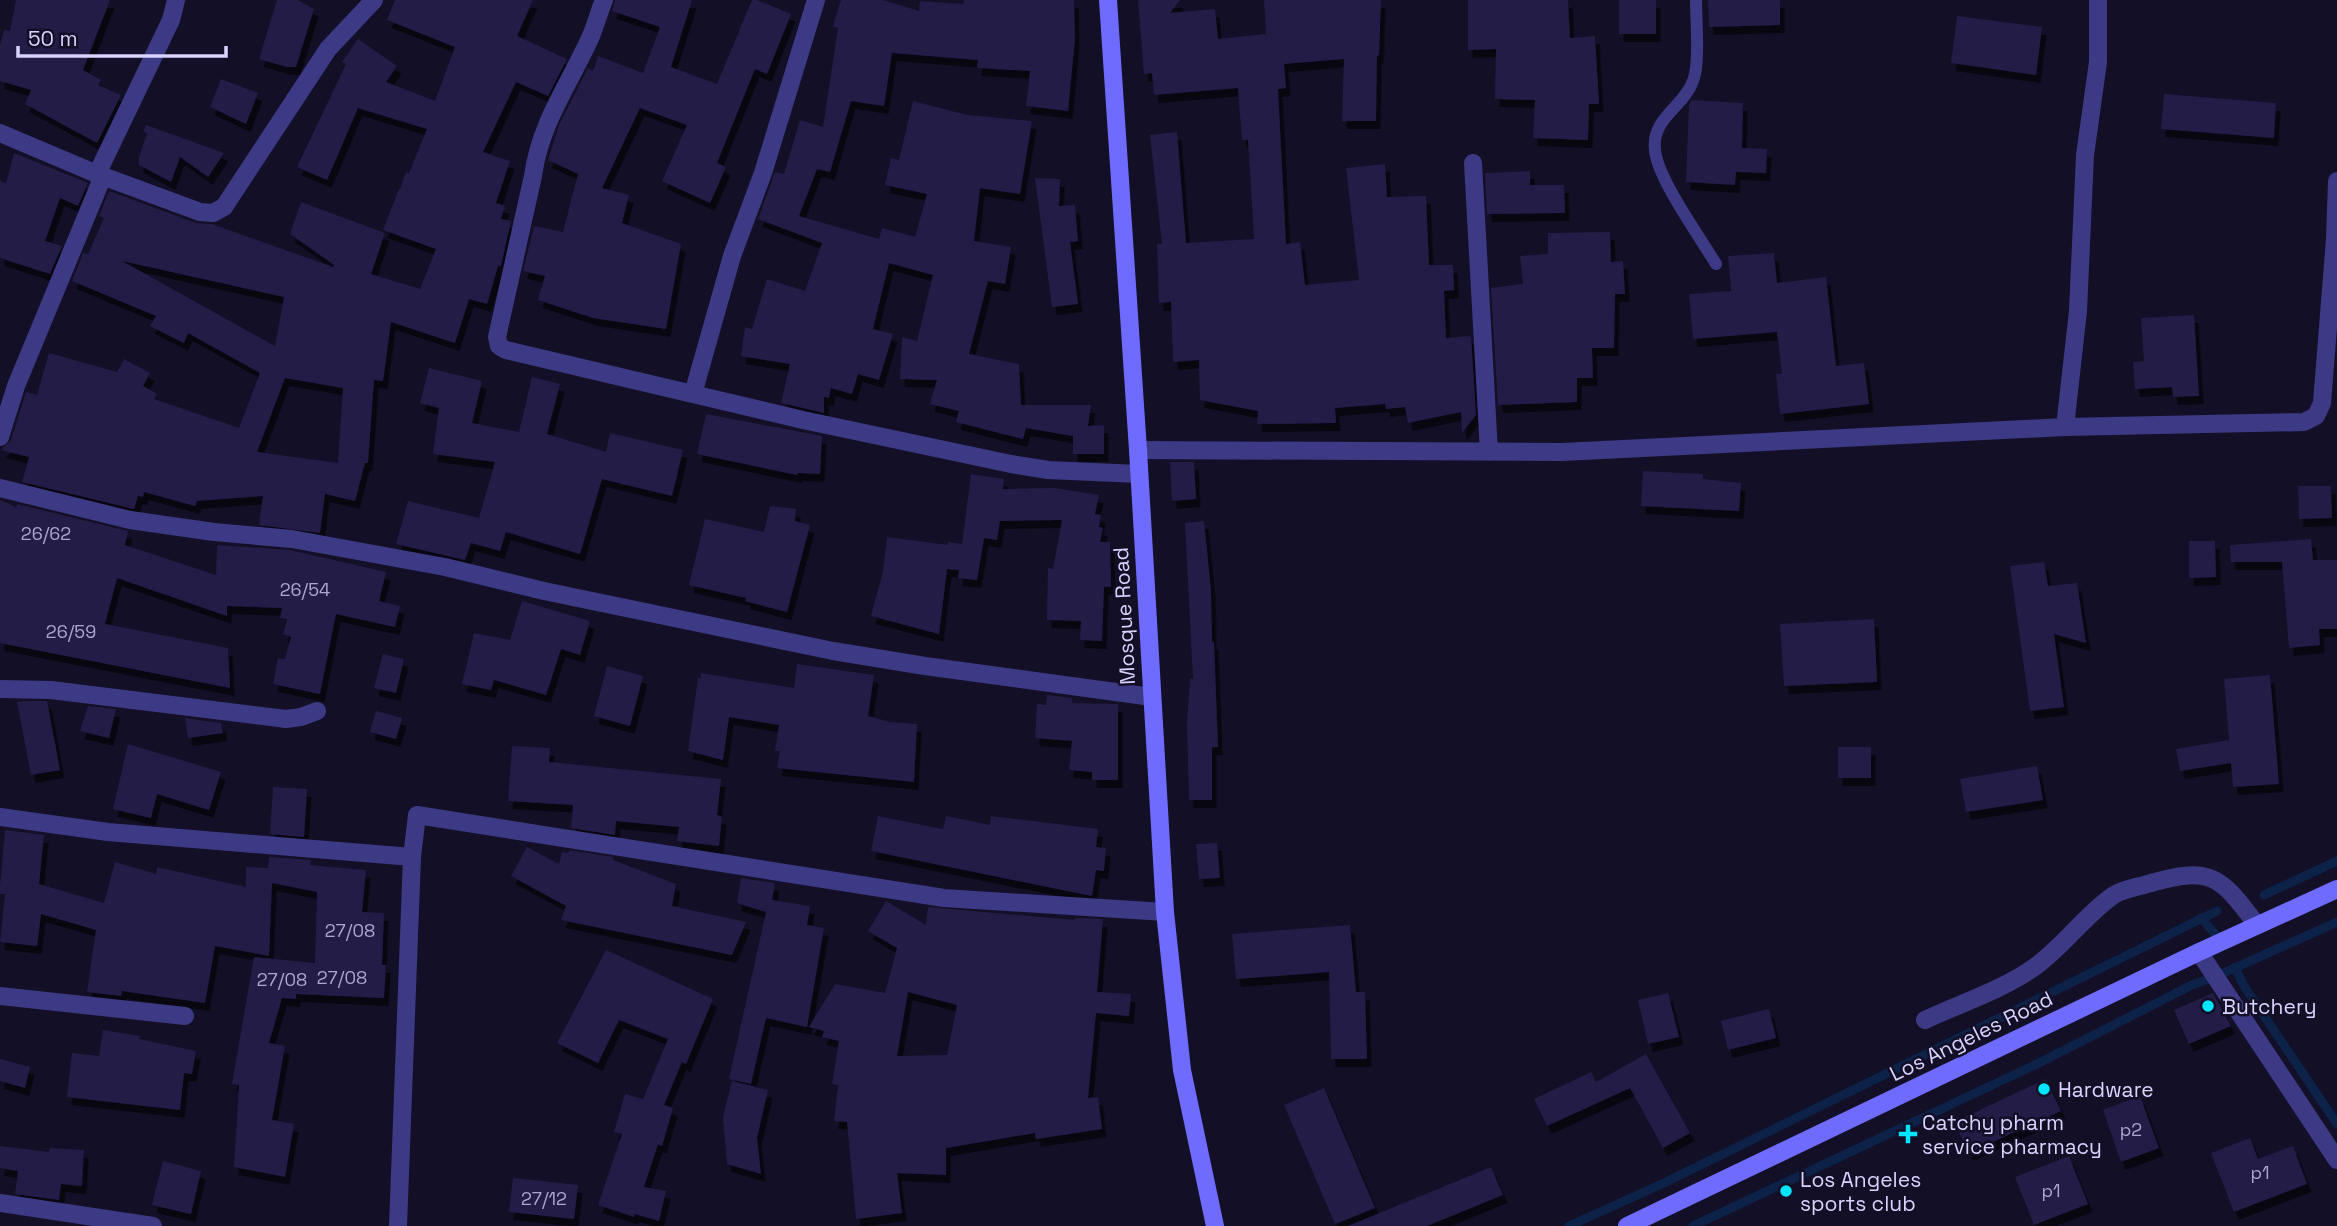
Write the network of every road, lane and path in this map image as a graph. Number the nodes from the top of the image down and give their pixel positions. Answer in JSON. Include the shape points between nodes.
{"nodes":[{"id":1,"x":176,"y":0,"type":"edge"},
{"id":2,"x":374,"y":0,"type":"edge"},
{"id":3,"x":604,"y":0,"type":"edge"},
{"id":4,"x":816,"y":0,"type":"edge"},
{"id":5,"x":1108,"y":0,"type":"edge"},
{"id":6,"x":1696,"y":0,"type":"edge"},
{"id":7,"x":2098,"y":0,"type":"edge"},
{"id":8,"x":0,"y":133,"type":"edge"},
{"id":9,"x":1473,"y":163,"type":"dead end"},
{"id":10,"x":100,"y":175,"type":"junction"},
{"id":11,"x":2337,"y":181,"type":"edge"},
{"id":12,"x":1716,"y":264,"type":"dead end"},
{"id":13,"x":693,"y":394,"type":"junction"},
{"id":14,"x":2065,"y":427,"type":"junction"},
{"id":15,"x":0,"y":437,"type":"edge"},
{"id":16,"x":1138,"y":450,"type":"junction"},
{"id":17,"x":1489,"y":452,"type":"junction"},
{"id":18,"x":1139,"y":474,"type":"junction"},
{"id":19,"x":0,"y":488,"type":"edge"},
{"id":20,"x":0,"y":690,"type":"edge"},
{"id":21,"x":1152,"y":697,"type":"junction"},
{"id":22,"x":317,"y":711,"type":"dead end"},
{"id":23,"x":0,"y":817,"type":"edge"},
{"id":24,"x":412,"y":857,"type":"junction"},
{"id":25,"x":2337,"y":889,"type":"edge"},
{"id":26,"x":1165,"y":912,"type":"junction"},
{"id":27,"x":2257,"y":925,"type":"junction"},
{"id":28,"x":2199,"y":952,"type":"junction"},
{"id":29,"x":0,"y":996,"type":"edge"},
{"id":30,"x":185,"y":1016,"type":"dead end"},
{"id":31,"x":1925,"y":1020,"type":"dead end"},
{"id":32,"x":2337,"y":1160,"type":"edge"},
{"id":33,"x":0,"y":1203,"type":"edge"},
{"id":34,"x":153,"y":1226,"type":"edge"},
{"id":35,"x":398,"y":1226,"type":"edge"},
{"id":36,"x":1201,"y":1226,"type":"edge"},
{"id":37,"x":1215,"y":1226,"type":"edge"},
{"id":38,"x":1627,"y":1226,"type":"edge"}],
"edges":[{"from":1,"to":10,"type":"street"},
{"from":2,"to":10,"type":"street","via":[[328,49],[224,207],[213,213],[200,212]]},
{"from":3,"to":13,"type":"street","via":[[536,152],[497,337],[499,346]]},
{"from":4,"to":13,"type":"street","via":[[763,173],[732,256]]},
{"from":5,"to":16,"type":"street","name":"Mosque Road"},
{"from":6,"to":12,"type":"lane","via":[[1694,81],[1660,122],[1654,149],[1667,183]]},
{"from":7,"to":14,"type":"street","via":[[2098,62],[2085,155],[2078,311]]},
{"from":8,"to":10,"type":"street"},
{"from":9,"to":17,"type":"street"},
{"from":10,"to":15,"type":"street"},
{"from":11,"to":14,"type":"street","via":[[2322,403],[2316,416],[2304,422]]},
{"from":13,"to":18,"type":"street","via":[[1011,464]]},
{"from":14,"to":17,"type":"street"},
{"from":16,"to":17,"type":"street"},
{"from":16,"to":18,"type":"street","name":"Mosque Road"},
{"from":18,"to":21,"type":"street","name":"Mosque Road"},
{"from":19,"to":21,"type":"street","via":[[130,520],[292,539],[445,567],[821,649]]},
{"from":20,"to":22,"type":"street","via":[[51,690],[286,719]]},
{"from":21,"to":26,"type":"street","name":"Mosque Road"},
{"from":23,"to":24,"type":"street","via":[[108,832]]},
{"from":24,"to":26,"type":"street","via":[[417,815],[944,898]]},
{"from":24,"to":35,"type":"street"},
{"from":25,"to":27,"type":"street","name":"Los Angeles Road"},
{"from":26,"to":37,"type":"street","name":"Mosque Road","via":[[1182,1070]]},
{"from":27,"to":28,"type":"street","name":"Los Angeles Road"},
{"from":27,"to":31,"type":"street","via":[[2216,878],[2195,875],[2161,881],[2113,895],[2036,966]]},
{"from":28,"to":32,"type":"street"},
{"from":28,"to":38,"type":"street","name":"Los Angeles Road"},
{"from":29,"to":30,"type":"street"},
{"from":33,"to":34,"type":"street"},
{"from":36,"to":37,"type":"street"}]}
